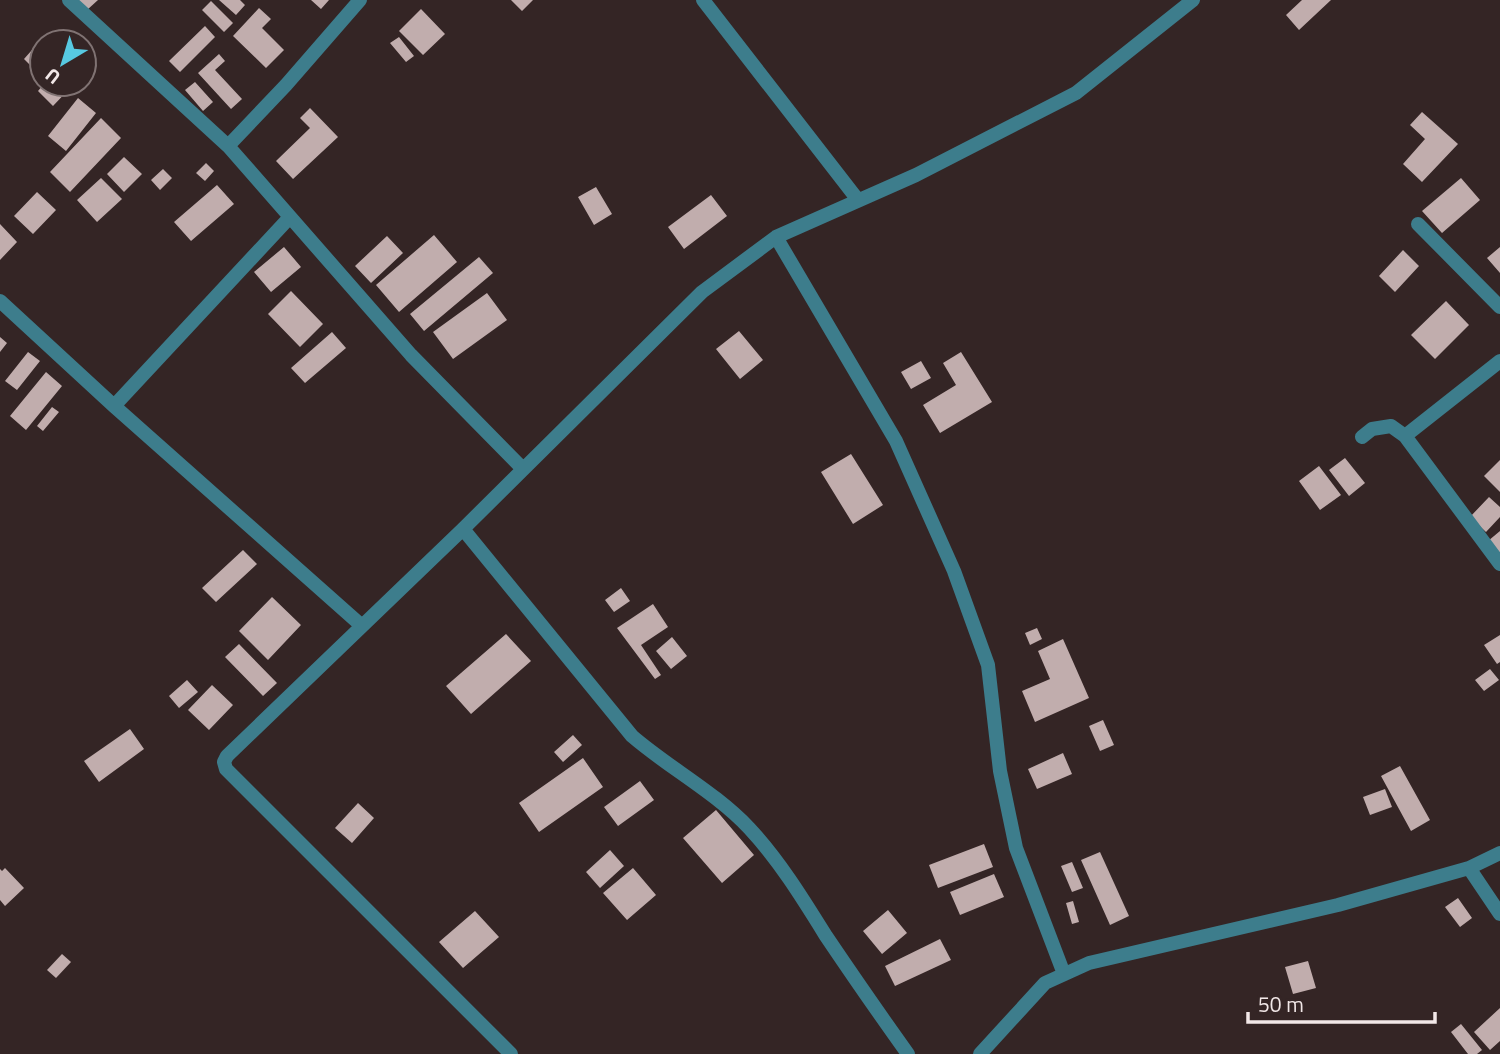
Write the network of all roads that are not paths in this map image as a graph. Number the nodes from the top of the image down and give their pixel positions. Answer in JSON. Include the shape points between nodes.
{"nodes":[{"id":1,"x":69,"y":0,"type":"edge"},
{"id":2,"x":360,"y":0,"type":"edge"},
{"id":3,"x":703,"y":0,"type":"edge"},
{"id":4,"x":1193,"y":0,"type":"edge"},
{"id":5,"x":228,"y":146,"type":"junction"},
{"id":6,"x":858,"y":200,"type":"junction"},
{"id":7,"x":290,"y":217,"type":"junction"},
{"id":8,"x":1418,"y":223,"type":"dead end"},
{"id":9,"x":776,"y":237,"type":"junction"},
{"id":10,"x":0,"y":301,"type":"edge"},
{"id":11,"x":1500,"y":307,"type":"edge"},
{"id":12,"x":1500,"y":360,"type":"edge"},
{"id":13,"x":114,"y":406,"type":"junction"},
{"id":14,"x":1405,"y":436,"type":"junction"},
{"id":15,"x":1362,"y":437,"type":"dead end"},
{"id":16,"x":523,"y":469,"type":"junction"},
{"id":17,"x":463,"y":529,"type":"junction"},
{"id":18,"x":1500,"y":564,"type":"edge"},
{"id":19,"x":362,"y":626,"type":"junction"},
{"id":20,"x":1500,"y":853,"type":"edge"},
{"id":21,"x":1469,"y":868,"type":"junction"},
{"id":22,"x":1500,"y":914,"type":"edge"},
{"id":23,"x":1063,"y":974,"type":"junction"},
{"id":24,"x":511,"y":1054,"type":"edge"},
{"id":25,"x":908,"y":1054,"type":"edge"},
{"id":26,"x":980,"y":1054,"type":"edge"}],
"edges":[{"from":1,"to":5,"type":"street"},
{"from":2,"to":5,"type":"street"},
{"from":3,"to":6,"type":"street"},
{"from":4,"to":6,"type":"street","via":[[1076,93]]},
{"from":5,"to":7,"type":"street"},
{"from":6,"to":9,"type":"street"},
{"from":7,"to":13,"type":"street"},
{"from":7,"to":16,"type":"street","via":[[411,355]]},
{"from":8,"to":11,"type":"street"},
{"from":9,"to":16,"type":"street","via":[[702,292]]},
{"from":9,"to":23,"type":"street","via":[[896,441],[954,571],[988,665],[1000,771],[1016,848]]},
{"from":10,"to":13,"type":"street"},
{"from":12,"to":14,"type":"street"},
{"from":13,"to":19,"type":"street"},
{"from":14,"to":15,"type":"street","via":[[1391,426],[1372,429]]},
{"from":14,"to":18,"type":"street"},
{"from":16,"to":17,"type":"street"},
{"from":17,"to":19,"type":"street"},
{"from":17,"to":25,"type":"street","via":[[632,736],[749,828],[792,883]]},
{"from":19,"to":24,"type":"street","via":[[227,756],[224,764]]},
{"from":20,"to":21,"type":"street"},
{"from":21,"to":22,"type":"street"},
{"from":21,"to":23,"type":"street","via":[[1338,905],[1089,963]]},
{"from":23,"to":26,"type":"street","via":[[1045,983]]}]}
